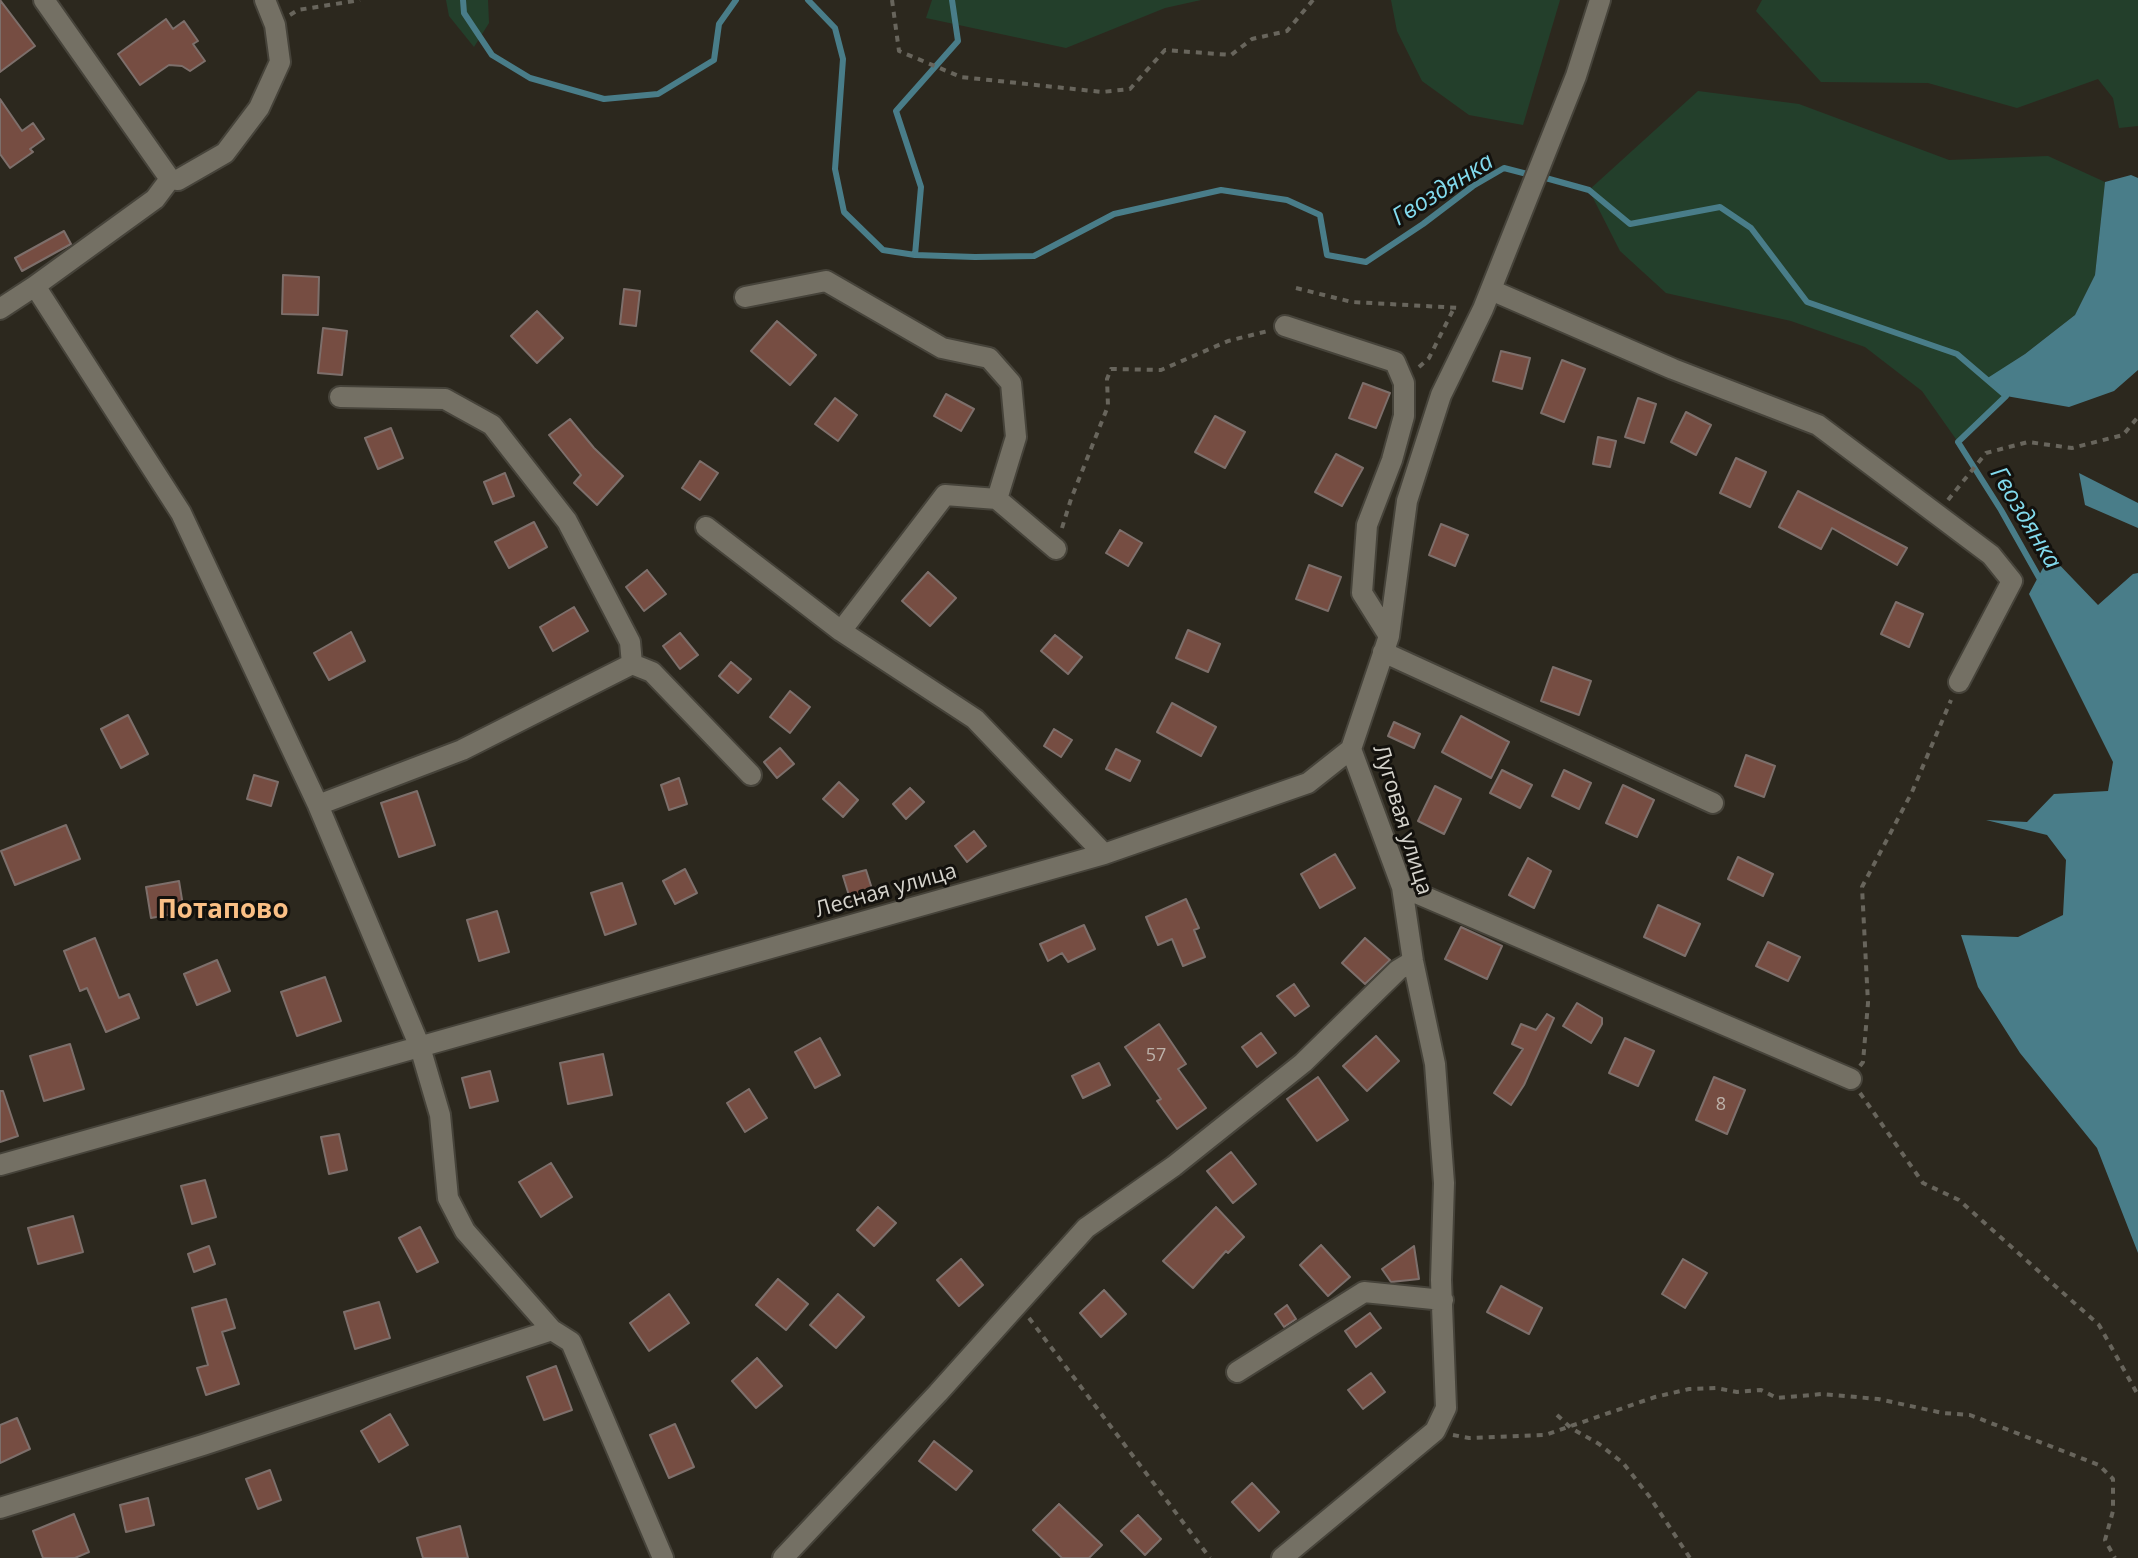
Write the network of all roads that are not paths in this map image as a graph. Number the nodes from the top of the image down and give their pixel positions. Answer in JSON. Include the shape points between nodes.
{"nodes":[{"id":1,"x":44,"y":0,"type":"edge"},
{"id":2,"x":265,"y":0,"type":"edge"},
{"id":3,"x":1600,"y":0,"type":"edge"},
{"id":4,"x":170,"y":179,"type":"junction"},
{"id":5,"x":35,"y":286,"type":"junction"},
{"id":6,"x":745,"y":297,"type":"dead end"},
{"id":7,"x":1487,"y":300,"type":"junction"},
{"id":8,"x":0,"y":309,"type":"edge"},
{"id":9,"x":1285,"y":326,"type":"road end"},
{"id":10,"x":340,"y":397,"type":"dead end"},
{"id":11,"x":997,"y":499,"type":"junction"},
{"id":12,"x":706,"y":527,"type":"dead end"},
{"id":13,"x":1056,"y":549,"type":"road end"},
{"id":14,"x":841,"y":631,"type":"junction"},
{"id":15,"x":1386,"y":644,"type":"junction"},
{"id":16,"x":632,"y":664,"type":"junction"},
{"id":17,"x":1959,"y":682,"type":"road end"},
{"id":18,"x":1351,"y":749,"type":"junction"},
{"id":19,"x":751,"y":775,"type":"dead end"},
{"id":20,"x":1713,"y":803,"type":"dead end"},
{"id":21,"x":318,"y":805,"type":"junction"},
{"id":22,"x":1104,"y":854,"type":"junction"},
{"id":23,"x":1402,"y":887,"type":"junction"},
{"id":24,"x":1413,"y":961,"type":"junction"},
{"id":25,"x":420,"y":1047,"type":"junction"},
{"id":26,"x":1851,"y":1079,"type":"road end"},
{"id":27,"x":0,"y":1165,"type":"edge"},
{"id":28,"x":1442,"y":1290,"type":"junction"},
{"id":29,"x":552,"y":1330,"type":"junction"},
{"id":30,"x":1237,"y":1372,"type":"dead end"},
{"id":31,"x":0,"y":1508,"type":"edge"},
{"id":32,"x":663,"y":1558,"type":"edge"},
{"id":33,"x":783,"y":1558,"type":"edge"},
{"id":34,"x":1282,"y":1558,"type":"edge"}],
"edges":[{"from":1,"to":4,"type":"street"},
{"from":2,"to":4,"type":"street","via":[[280,62],[259,108],[225,153],[178,180]]},
{"from":3,"to":7,"type":"street","name":"Луговая улица","via":[[1576,76]]},
{"from":4,"to":5,"type":"street","via":[[155,199]]},
{"from":5,"to":8,"type":"street"},
{"from":5,"to":21,"type":"street","via":[[181,513]]},
{"from":6,"to":11,"type":"street","via":[[826,281],[942,348],[989,358],[1011,383],[1016,437]]},
{"from":7,"to":15,"type":"street","name":"Луговая улица","via":[[1441,395],[1407,501]]},
{"from":7,"to":17,"type":"street","via":[[1818,425],[1991,555],[2012,581]]},
{"from":9,"to":15,"type":"street","via":[[1395,362],[1404,383],[1404,416],[1367,525],[1362,593]]},
{"from":10,"to":16,"type":"street","via":[[445,399],[492,425],[567,521],[630,642]]},
{"from":11,"to":13,"type":"street"},
{"from":11,"to":14,"type":"street","via":[[945,495]]},
{"from":12,"to":14,"type":"street"},
{"from":14,"to":22,"type":"street","via":[[975,719]]},
{"from":15,"to":18,"type":"street","name":"Луговая улица"},
{"from":15,"to":20,"type":"street"},
{"from":16,"to":19,"type":"street","via":[[652,672]]},
{"from":16,"to":21,"type":"street","via":[[462,750]]},
{"from":18,"to":22,"type":"street","name":"Лесная улица","via":[[1308,783]]},
{"from":18,"to":23,"type":"street","name":"Луговая улица"},
{"from":21,"to":25,"type":"street"},
{"from":22,"to":25,"type":"street","name":"Лесная улица"},
{"from":23,"to":24,"type":"street","name":"Луговая улица"},
{"from":23,"to":26,"type":"street"},
{"from":24,"to":28,"type":"street","name":"Луговая улица","via":[[1435,1064],[1444,1183]]},
{"from":24,"to":33,"type":"street","via":[[1303,1063],[1086,1228]]},
{"from":25,"to":27,"type":"street","name":"Лесная улица"},
{"from":25,"to":29,"type":"street","via":[[440,1115],[448,1198],[465,1231]]},
{"from":28,"to":30,"type":"street","via":[[1364,1292]]},
{"from":28,"to":34,"type":"street","name":"Луговая улица","via":[[1446,1408],[1435,1431]]},
{"from":29,"to":31,"type":"street"},
{"from":29,"to":32,"type":"street","via":[[571,1342]]}]}
